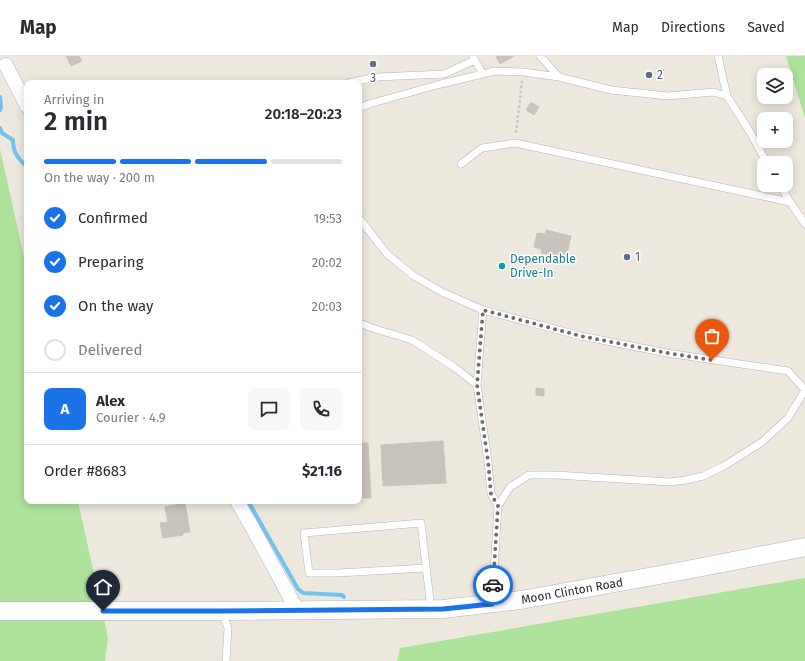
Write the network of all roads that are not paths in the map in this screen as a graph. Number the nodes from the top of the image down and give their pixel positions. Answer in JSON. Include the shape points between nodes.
{"nodes":[{"id":1,"x":540,"y":56,"type":"edge"},
{"id":2,"x":718,"y":56,"type":"edge"},
{"id":3,"x":474,"y":58,"type":"edge"},
{"id":4,"x":6,"y":65,"type":"dead end"},
{"id":5,"x":483,"y":74,"type":"junction"},
{"id":6,"x":558,"y":77,"type":"junction"},
{"id":7,"x":362,"y":80,"type":"edge"},
{"id":8,"x":727,"y":96,"type":"junction"},
{"id":9,"x":24,"y":100,"type":"edge"},
{"id":10,"x":362,"y":107,"type":"edge"},
{"id":11,"x":763,"y":156,"type":"edge"},
{"id":12,"x":461,"y":164,"type":"dead end"},
{"id":13,"x":784,"y":192,"type":"edge"},
{"id":14,"x":790,"y":202,"type":"junction"},
{"id":15,"x":362,"y":222,"type":"edge"},
{"id":16,"x":805,"y":224,"type":"edge"},
{"id":17,"x":483,"y":310,"type":"junction"},
{"id":18,"x":362,"y":324,"type":"edge"},
{"id":19,"x":477,"y":385,"type":"junction"},
{"id":20,"x":805,"y":390,"type":"edge"},
{"id":21,"x":239,"y":504,"type":"edge"},
{"id":22,"x":498,"y":506,"type":"junction"},
{"id":23,"x":805,"y":547,"type":"edge"},
{"id":24,"x":426,"y":568,"type":"junction"},
{"id":25,"x":492,"y":604,"type":"junction"},
{"id":26,"x":431,"y":609,"type":"junction"},
{"id":27,"x":297,"y":610,"type":"junction"},
{"id":28,"x":0,"y":611,"type":"edge"},
{"id":29,"x":221,"y":611,"type":"junction"},
{"id":30,"x":226,"y":661,"type":"edge"}],
"edges":[{"from":1,"to":6,"type":"lane"},
{"from":2,"to":8,"type":"lane"},
{"from":3,"to":5,"type":"lane"},
{"from":3,"to":7,"type":"lane","via":[[444,74]]},
{"from":4,"to":9,"type":"street"},
{"from":5,"to":6,"type":"lane","via":[[495,71],[523,72]]},
{"from":5,"to":10,"type":"lane"},
{"from":6,"to":8,"type":"lane","via":[[611,90],[668,96],[713,92]]},
{"from":8,"to":11,"type":"lane"},
{"from":12,"to":14,"type":"lane","via":[[482,148],[515,143]]},
{"from":13,"to":14,"type":"lane"},
{"from":14,"to":16,"type":"lane"},
{"from":15,"to":17,"type":"lane","via":[[387,254],[414,276]]},
{"from":17,"to":19,"type":"lane"},
{"from":17,"to":20,"type":"lane","via":[[581,336],[667,353],[788,371]]},
{"from":18,"to":19,"type":"lane","via":[[412,340]]},
{"from":19,"to":22,"type":"lane","via":[[491,494]]},
{"from":20,"to":22,"type":"lane","via":[[788,418],[762,442],[703,476],[670,482],[529,475],[510,488]]},
{"from":21,"to":27,"type":"street"},
{"from":22,"to":25,"type":"lane"},
{"from":23,"to":25,"type":"street","name":"Moon Clinton Road"},
{"from":24,"to":24,"type":"lane","via":[[421,523],[304,533],[309,573]]},
{"from":24,"to":26,"type":"lane"},
{"from":25,"to":26,"type":"street","name":"Moon Clinton Road"},
{"from":26,"to":27,"type":"street","name":"Moon Clinton Road"},
{"from":27,"to":29,"type":"street","name":"Moon Clinton Road"},
{"from":28,"to":29,"type":"street","name":"Moon Clinton Road"},
{"from":29,"to":30,"type":"lane","via":[[228,628]]}]}
